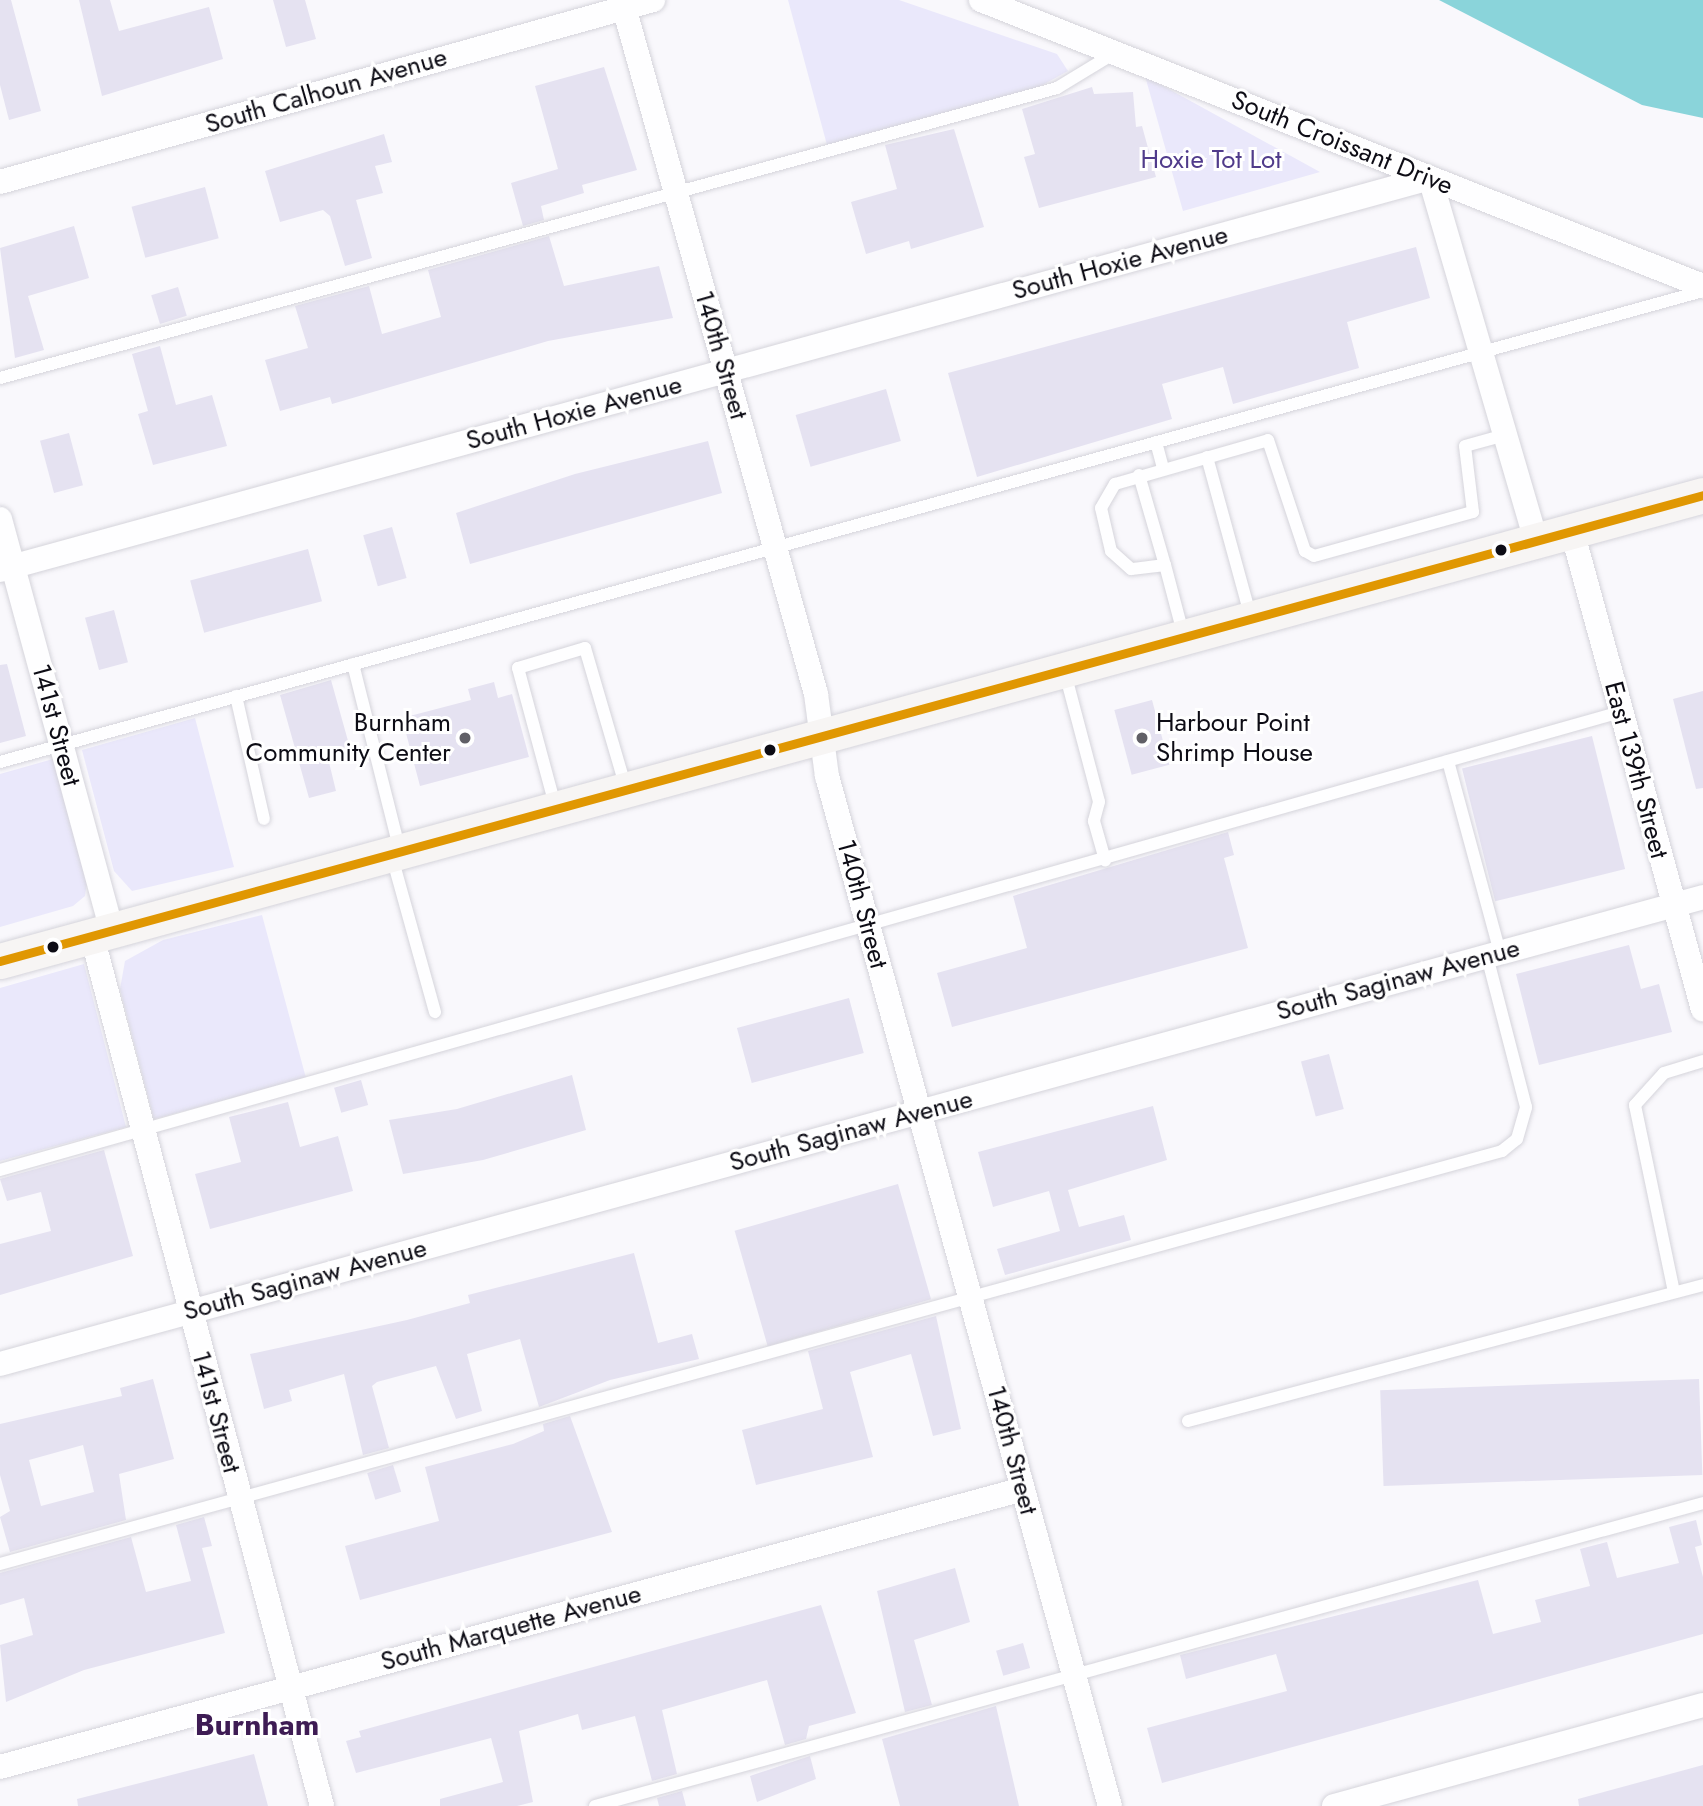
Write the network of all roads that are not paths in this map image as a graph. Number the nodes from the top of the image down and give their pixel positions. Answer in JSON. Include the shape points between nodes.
{"nodes":[{"id":1,"x":653,"y":0,"type":"edge"},
{"id":2,"x":981,"y":0,"type":"edge"},
{"id":3,"x":623,"y":4,"type":"edge"},
{"id":4,"x":1115,"y":53,"type":"junction"},
{"id":5,"x":1430,"y":178,"type":"junction"},
{"id":6,"x":0,"y":182,"type":"edge"},
{"id":7,"x":675,"y":190,"type":"junction"},
{"id":8,"x":1703,"y":286,"type":"edge"},
{"id":9,"x":1703,"y":291,"type":"edge"},
{"id":10,"x":1481,"y":353,"type":"junction"},
{"id":11,"x":726,"y":372,"type":"junction"},
{"id":12,"x":0,"y":377,"type":"edge"},
{"id":13,"x":1505,"y":435,"type":"junction"},
{"id":14,"x":1156,"y":442,"type":"junction"},
{"id":15,"x":1207,"y":457,"type":"junction"},
{"id":16,"x":1163,"y":469,"type":"junction"},
{"id":17,"x":1139,"y":475,"type":"junction"},
{"id":18,"x":1703,"y":495,"type":"edge"},
{"id":19,"x":0,"y":519,"type":"edge"},
{"id":20,"x":1572,"y":531,"type":"junction"},
{"id":21,"x":1536,"y":540,"type":"junction"},
{"id":22,"x":775,"y":548,"type":"junction"},
{"id":23,"x":1165,"y":565,"type":"junction"},
{"id":24,"x":6,"y":568,"type":"edge"},
{"id":25,"x":1251,"y":618,"type":"junction"},
{"id":26,"x":1184,"y":637,"type":"junction"},
{"id":27,"x":354,"y":664,"type":"junction"},
{"id":28,"x":1064,"y":670,"type":"junction"},
{"id":29,"x":236,"y":696,"type":"junction"},
{"id":30,"x":1621,"y":712,"type":"junction"},
{"id":31,"x":822,"y":736,"type":"junction"},
{"id":32,"x":62,"y":745,"type":"junction"},
{"id":33,"x":1448,"y":761,"type":"junction"},
{"id":34,"x":0,"y":762,"type":"edge"},
{"id":35,"x":626,"y":789,"type":"junction"},
{"id":36,"x":556,"y":809,"type":"junction"},
{"id":37,"x":264,"y":819,"type":"dead end"},
{"id":38,"x":396,"y":853,"type":"junction"},
{"id":39,"x":1105,"y":860,"type":"junction"},
{"id":40,"x":1703,"y":897,"type":"edge"},
{"id":41,"x":1673,"y":905,"type":"junction"},
{"id":42,"x":869,"y":929,"type":"junction"},
{"id":43,"x":102,"y":933,"type":"junction"},
{"id":44,"x":1493,"y":954,"type":"junction"},
{"id":45,"x":0,"y":961,"type":"edge"},
{"id":46,"x":1703,"y":1009,"type":"edge"},
{"id":47,"x":435,"y":1012,"type":"dead end"},
{"id":48,"x":1703,"y":1061,"type":"edge"},
{"id":49,"x":920,"y":1112,"type":"junction"},
{"id":50,"x":142,"y":1132,"type":"junction"},
{"id":51,"x":0,"y":1170,"type":"edge"},
{"id":52,"x":1703,"y":1285,"type":"edge"},
{"id":53,"x":1674,"y":1292,"type":"junction"},
{"id":54,"x":971,"y":1299,"type":"junction"},
{"id":55,"x":189,"y":1312,"type":"junction"},
{"id":56,"x":0,"y":1364,"type":"edge"},
{"id":57,"x":1188,"y":1421,"type":"dead end"},
{"id":58,"x":1023,"y":1489,"type":"junction"},
{"id":59,"x":240,"y":1500,"type":"junction"},
{"id":60,"x":1703,"y":1503,"type":"edge"},
{"id":61,"x":0,"y":1564,"type":"edge"},
{"id":62,"x":1074,"y":1675,"type":"junction"},
{"id":63,"x":290,"y":1688,"type":"junction"},
{"id":64,"x":1703,"y":1705,"type":"edge"},
{"id":65,"x":0,"y":1767,"type":"edge"},
{"id":66,"x":322,"y":1806,"type":"edge"},
{"id":67,"x":596,"y":1806,"type":"edge"},
{"id":68,"x":1110,"y":1806,"type":"edge"},
{"id":69,"x":1334,"y":1806,"type":"edge"}],
"edges":[{"from":1,"to":3,"type":"street","name":"South Calhoun Avenue"},
{"from":2,"to":4,"type":"street","name":"South Croissant Drive"},
{"from":3,"to":6,"type":"street","name":"South Calhoun Avenue"},
{"from":3,"to":7,"type":"street","name":"140th Street"},
{"from":4,"to":5,"type":"street","name":"South Croissant Drive"},
{"from":4,"to":7,"type":"lane","via":[[1057,88]]},
{"from":5,"to":8,"type":"street","name":"South Croissant Drive"},
{"from":5,"to":10,"type":"street"},
{"from":5,"to":11,"type":"street","name":"South Hoxie Avenue"},
{"from":7,"to":11,"type":"street","name":"140th Street"},
{"from":7,"to":12,"type":"lane"},
{"from":9,"to":10,"type":"lane"},
{"from":10,"to":13,"type":"street"},
{"from":10,"to":14,"type":"lane"},
{"from":11,"to":22,"type":"street","name":"140th Street"},
{"from":11,"to":24,"type":"street","name":"South Hoxie Avenue"},
{"from":13,"to":15,"type":"lane","via":[[1465,446],[1473,512],[1314,556],[1305,551],[1275,445],[1268,440]]},
{"from":13,"to":21,"type":"street"},
{"from":14,"to":16,"type":"lane"},
{"from":14,"to":22,"type":"lane"},
{"from":15,"to":16,"type":"lane"},
{"from":15,"to":25,"type":"lane"},
{"from":16,"to":17,"type":"lane"},
{"from":17,"to":23,"type":"lane"},
{"from":17,"to":23,"type":"lane","via":[[1107,494],[1102,521],[1120,563],[1141,571]]},
{"from":18,"to":20,"type":"main road"},
{"from":19,"to":24,"type":"street","name":"141st Street"},
{"from":20,"to":21,"type":"main road"},
{"from":20,"to":30,"type":"street","name":"East 139th Street"},
{"from":21,"to":25,"type":"main road"},
{"from":22,"to":27,"type":"lane"},
{"from":22,"to":31,"type":"street","name":"140th Street"},
{"from":23,"to":26,"type":"lane"},
{"from":24,"to":32,"type":"street","name":"141st Street"},
{"from":25,"to":26,"type":"main road"},
{"from":26,"to":28,"type":"main road"},
{"from":27,"to":29,"type":"lane"},
{"from":27,"to":38,"type":"lane"},
{"from":28,"to":31,"type":"main road"},
{"from":28,"to":39,"type":"lane","via":[[1099,802],[1094,821]]},
{"from":29,"to":32,"type":"lane"},
{"from":29,"to":37,"type":"lane"},
{"from":30,"to":33,"type":"lane"},
{"from":30,"to":41,"type":"street","name":"East 139th Street"},
{"from":31,"to":35,"type":"main road"},
{"from":31,"to":42,"type":"street","name":"140th Street"},
{"from":32,"to":34,"type":"lane"},
{"from":32,"to":43,"type":"street","name":"141st Street"},
{"from":33,"to":39,"type":"lane"},
{"from":33,"to":44,"type":"lane"},
{"from":35,"to":36,"type":"main road"},
{"from":35,"to":36,"type":"lane","via":[[585,648],[517,668]]},
{"from":36,"to":38,"type":"main road"},
{"from":38,"to":43,"type":"main road"},
{"from":38,"to":47,"type":"lane"},
{"from":39,"to":42,"type":"lane"},
{"from":40,"to":41,"type":"street","name":"South Saginaw Avenue"},
{"from":41,"to":44,"type":"street","name":"South Saginaw Avenue"},
{"from":41,"to":46,"type":"street","name":"East 139th Street"},
{"from":42,"to":49,"type":"street","name":"140th Street"},
{"from":42,"to":50,"type":"lane"},
{"from":43,"to":45,"type":"main road"},
{"from":43,"to":50,"type":"street","name":"141st Street"},
{"from":44,"to":49,"type":"street","name":"South Saginaw Avenue"},
{"from":44,"to":54,"type":"lane","via":[[1526,1107],[1517,1139],[1502,1151]]},
{"from":48,"to":53,"type":"lane","via":[[1664,1073],[1635,1105]]},
{"from":49,"to":54,"type":"street","name":"140th Street"},
{"from":49,"to":55,"type":"street","name":"South Saginaw Avenue"},
{"from":50,"to":51,"type":"lane"},
{"from":50,"to":55,"type":"street","name":"141st Street"},
{"from":52,"to":53,"type":"lane"},
{"from":53,"to":57,"type":"lane"},
{"from":54,"to":58,"type":"street","name":"140th Street"},
{"from":54,"to":59,"type":"lane"},
{"from":55,"to":56,"type":"street","name":"South Saginaw Avenue"},
{"from":55,"to":59,"type":"street","name":"141st Street"},
{"from":58,"to":62,"type":"street","name":"140th Street"},
{"from":58,"to":63,"type":"street","name":"South Marquette Avenue"},
{"from":59,"to":61,"type":"lane"},
{"from":59,"to":63,"type":"street","name":"141st Street"},
{"from":60,"to":62,"type":"lane"},
{"from":62,"to":67,"type":"lane"},
{"from":62,"to":68,"type":"street","name":"140th Street"},
{"from":63,"to":65,"type":"street","name":"South Marquette Avenue"},
{"from":63,"to":66,"type":"street","name":"141st Street"},
{"from":64,"to":69,"type":"street"}]}
